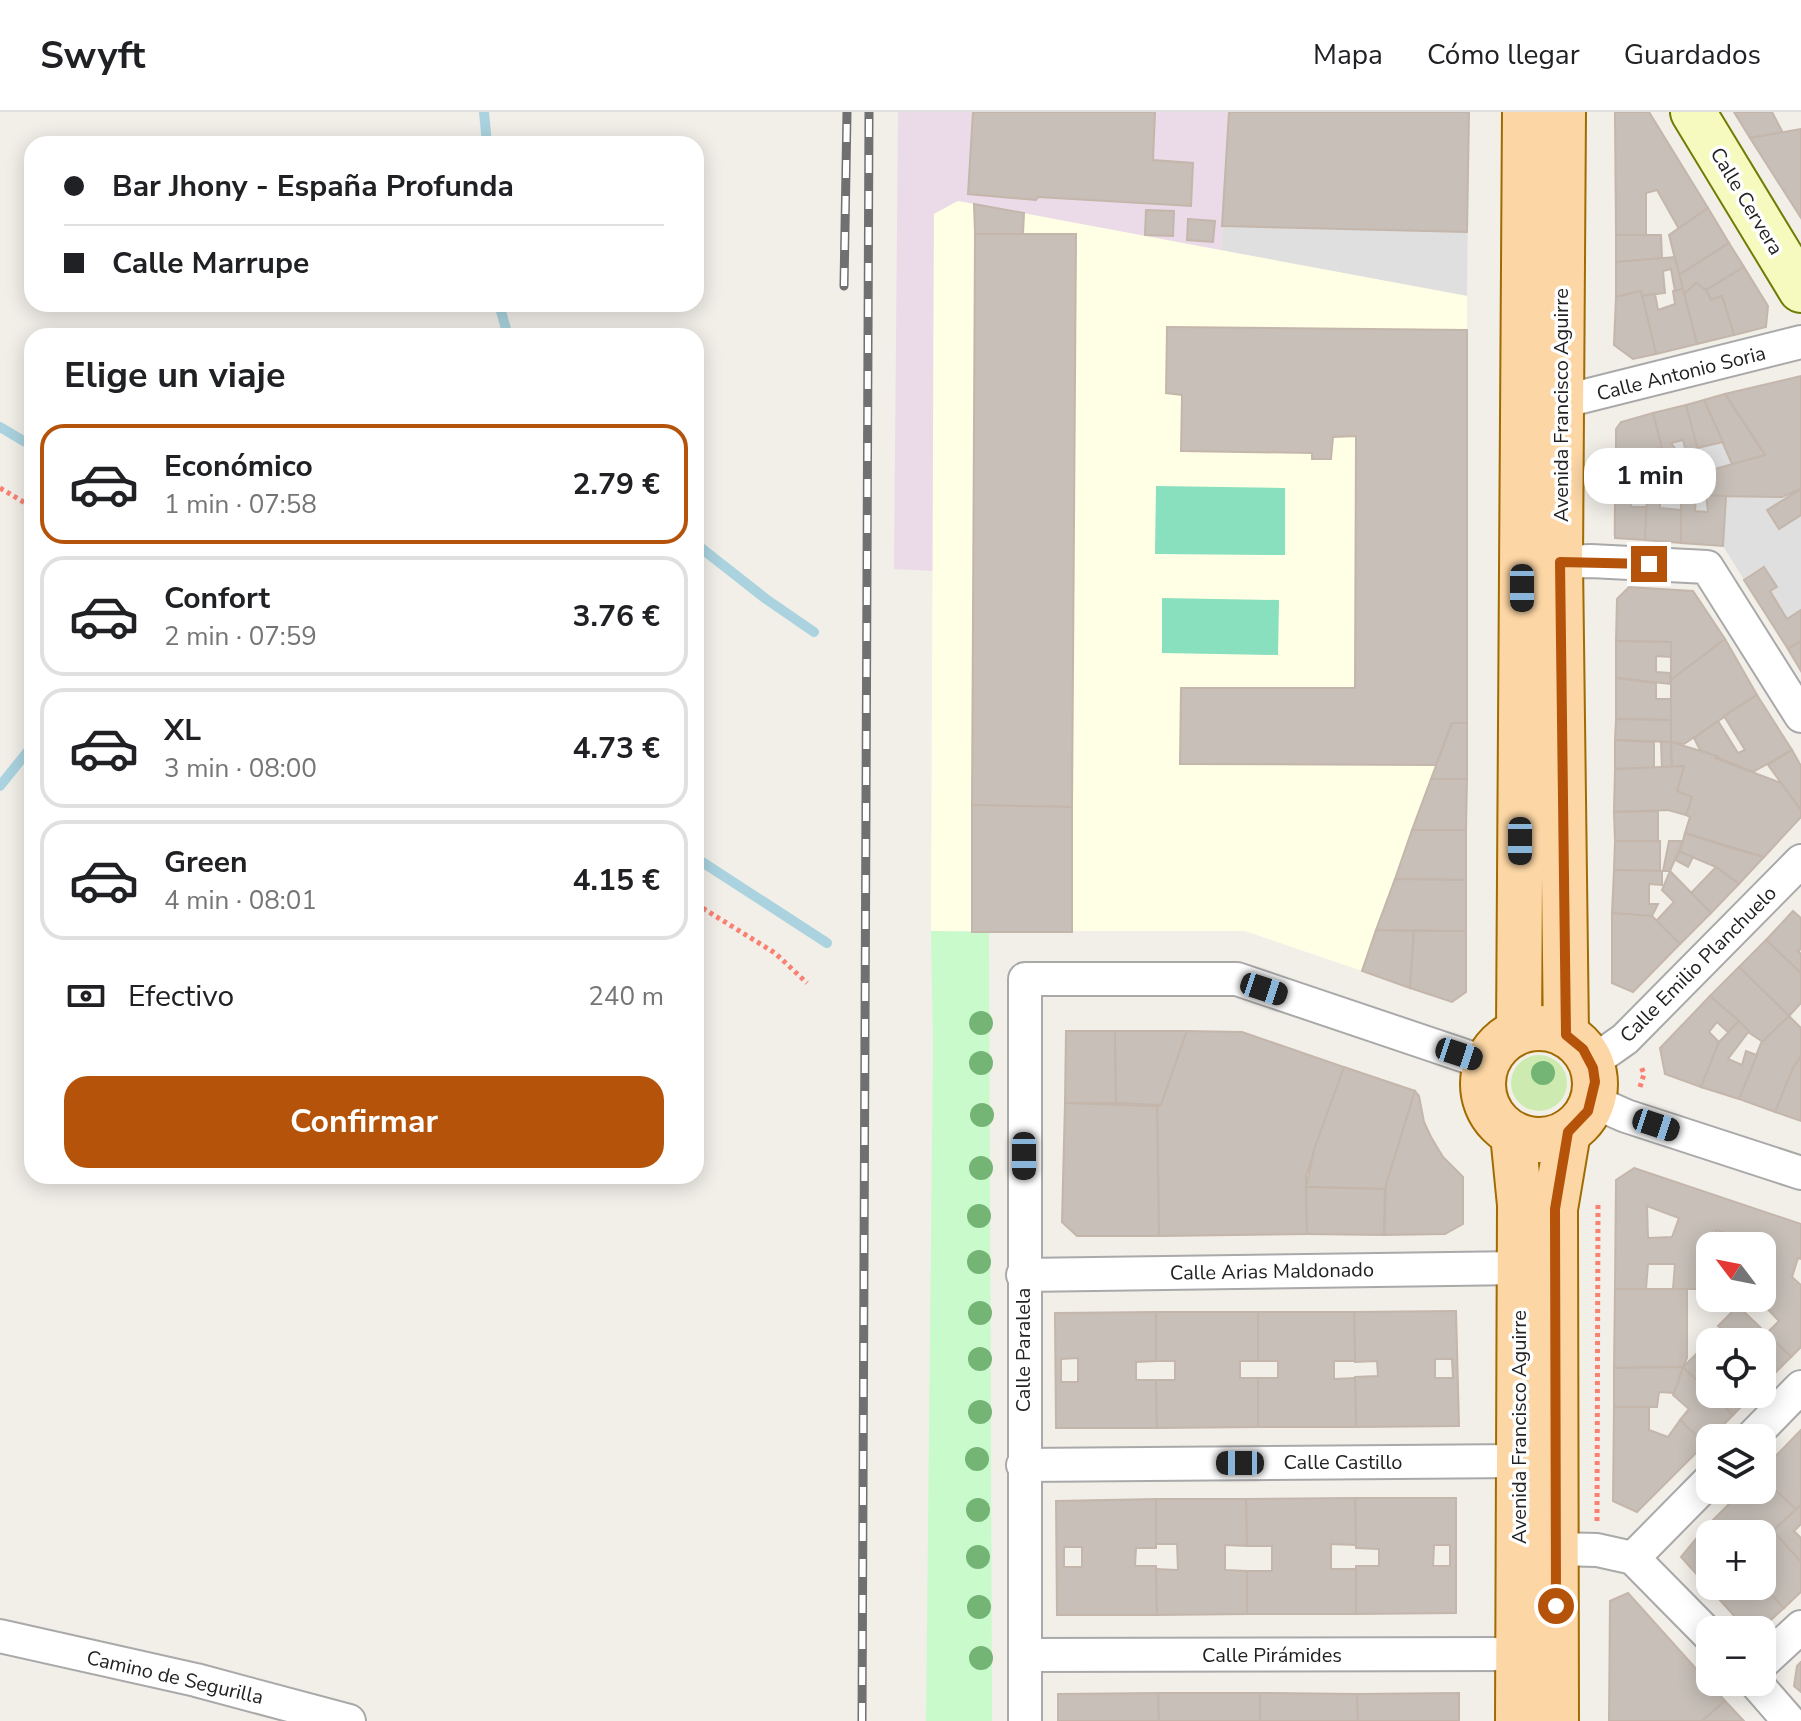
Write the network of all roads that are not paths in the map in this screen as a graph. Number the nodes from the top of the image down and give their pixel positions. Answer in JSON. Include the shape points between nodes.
{"nodes":[{"id":1,"x":1525,"y":112,"type":"edge"},
{"id":2,"x":1563,"y":112,"type":"edge"},
{"id":3,"x":1693,"y":112,"type":"edge"},
{"id":4,"x":1801,"y":290,"type":"edge"},
{"id":5,"x":1801,"y":342,"type":"edge"},
{"id":6,"x":1561,"y":402,"type":"junction"},
{"id":7,"x":1560,"y":562,"type":"junction"},
{"id":8,"x":1801,"y":716,"type":"edge"},
{"id":9,"x":1801,"y":861,"type":"edge"},
{"id":10,"x":1519,"y":1031,"type":"junction"},
{"id":11,"x":1486,"y":1063,"type":"junction"},
{"id":12,"x":1579,"y":1083,"type":"junction"},
{"id":13,"x":1513,"y":1134,"type":"junction"},
{"id":14,"x":1801,"y":1173,"type":"edge"},
{"id":15,"x":1520,"y":1268,"type":"junction"},
{"id":16,"x":1023,"y":1275,"type":"junction"},
{"id":17,"x":1801,"y":1387,"type":"edge"},
{"id":18,"x":1765,"y":1424,"type":"edge"},
{"id":19,"x":1519,"y":1461,"type":"junction"},
{"id":20,"x":1023,"y":1465,"type":"junction"},
{"id":21,"x":1696,"y":1494,"type":"edge"},
{"id":22,"x":1556,"y":1549,"type":"junction"},
{"id":23,"x":1633,"y":1558,"type":"junction"},
{"id":24,"x":1696,"y":1622,"type":"edge"},
{"id":25,"x":1801,"y":1627,"type":"edge"},
{"id":26,"x":0,"y":1636,"type":"edge"},
{"id":27,"x":1776,"y":1650,"type":"edge"},
{"id":28,"x":1518,"y":1654,"type":"junction"},
{"id":29,"x":1025,"y":1655,"type":"junction"},
{"id":30,"x":1767,"y":1696,"type":"edge"},
{"id":31,"x":349,"y":1721,"type":"edge"},
{"id":32,"x":1025,"y":1721,"type":"edge"},
{"id":33,"x":1518,"y":1721,"type":"edge"},
{"id":34,"x":1556,"y":1721,"type":"edge"},
{"id":35,"x":1789,"y":1721,"type":"edge"}],
"edges":[{"from":1,"to":10,"type":"main road","name":"Avenida Francisco Aguirre"},
{"from":2,"to":6,"type":"main road","name":"Avenida Francisco Aguirre"},
{"from":3,"to":4,"type":"main road","name":"Calle Cervera"},
{"from":5,"to":6,"type":"street","name":"Calle Antonio Soria"},
{"from":6,"to":7,"type":"main road","name":"Avenida Francisco Aguirre"},
{"from":7,"to":8,"type":"street","via":[[1707,567]]},
{"from":7,"to":12,"type":"main road","name":"Avenida Francisco Aguirre"},
{"from":9,"to":12,"type":"street","name":"Calle Emilio Planchuelo"},
{"from":10,"to":11,"type":"main road"},
{"from":10,"to":12,"type":"main road","via":[[1545,1028]]},
{"from":11,"to":13,"type":"main road","via":[[1486,1102]]},
{"from":11,"to":16,"type":"street","name":"Calle Paralela","via":[[1237,979],[1025,979]]},
{"from":12,"to":13,"type":"main road","via":[[1555,1138]]},
{"from":12,"to":14,"type":"street","via":[[1626,1116]]},
{"from":12,"to":22,"type":"main road","name":"Avenida Francisco Aguirre","via":[[1555,1209]]},
{"from":13,"to":15,"type":"main road","name":"Avenida Francisco Aguirre"},
{"from":15,"to":16,"type":"street","name":"Calle Arias Maldonado"},
{"from":15,"to":19,"type":"main road","name":"Avenida Francisco Aguirre"},
{"from":16,"to":20,"type":"street","name":"Calle Paralela"},
{"from":17,"to":18,"type":"street"},
{"from":19,"to":20,"type":"street","name":"Calle Castillo"},
{"from":19,"to":28,"type":"main road","name":"Avenida Francisco Aguirre"},
{"from":20,"to":29,"type":"street","name":"Calle Paralela"},
{"from":21,"to":23,"type":"street"},
{"from":22,"to":23,"type":"street"},
{"from":22,"to":34,"type":"main road","name":"Avenida Francisco Aguirre"},
{"from":23,"to":24,"type":"street"},
{"from":25,"to":27,"type":"street"},
{"from":26,"to":31,"type":"street","name":"Camino de Segurilla"},
{"from":28,"to":29,"type":"street","name":"Calle Pirámides"},
{"from":28,"to":33,"type":"main road","name":"Avenida Francisco Aguirre"},
{"from":29,"to":32,"type":"street","name":"Calle Paralela"},
{"from":30,"to":35,"type":"street"}]}
